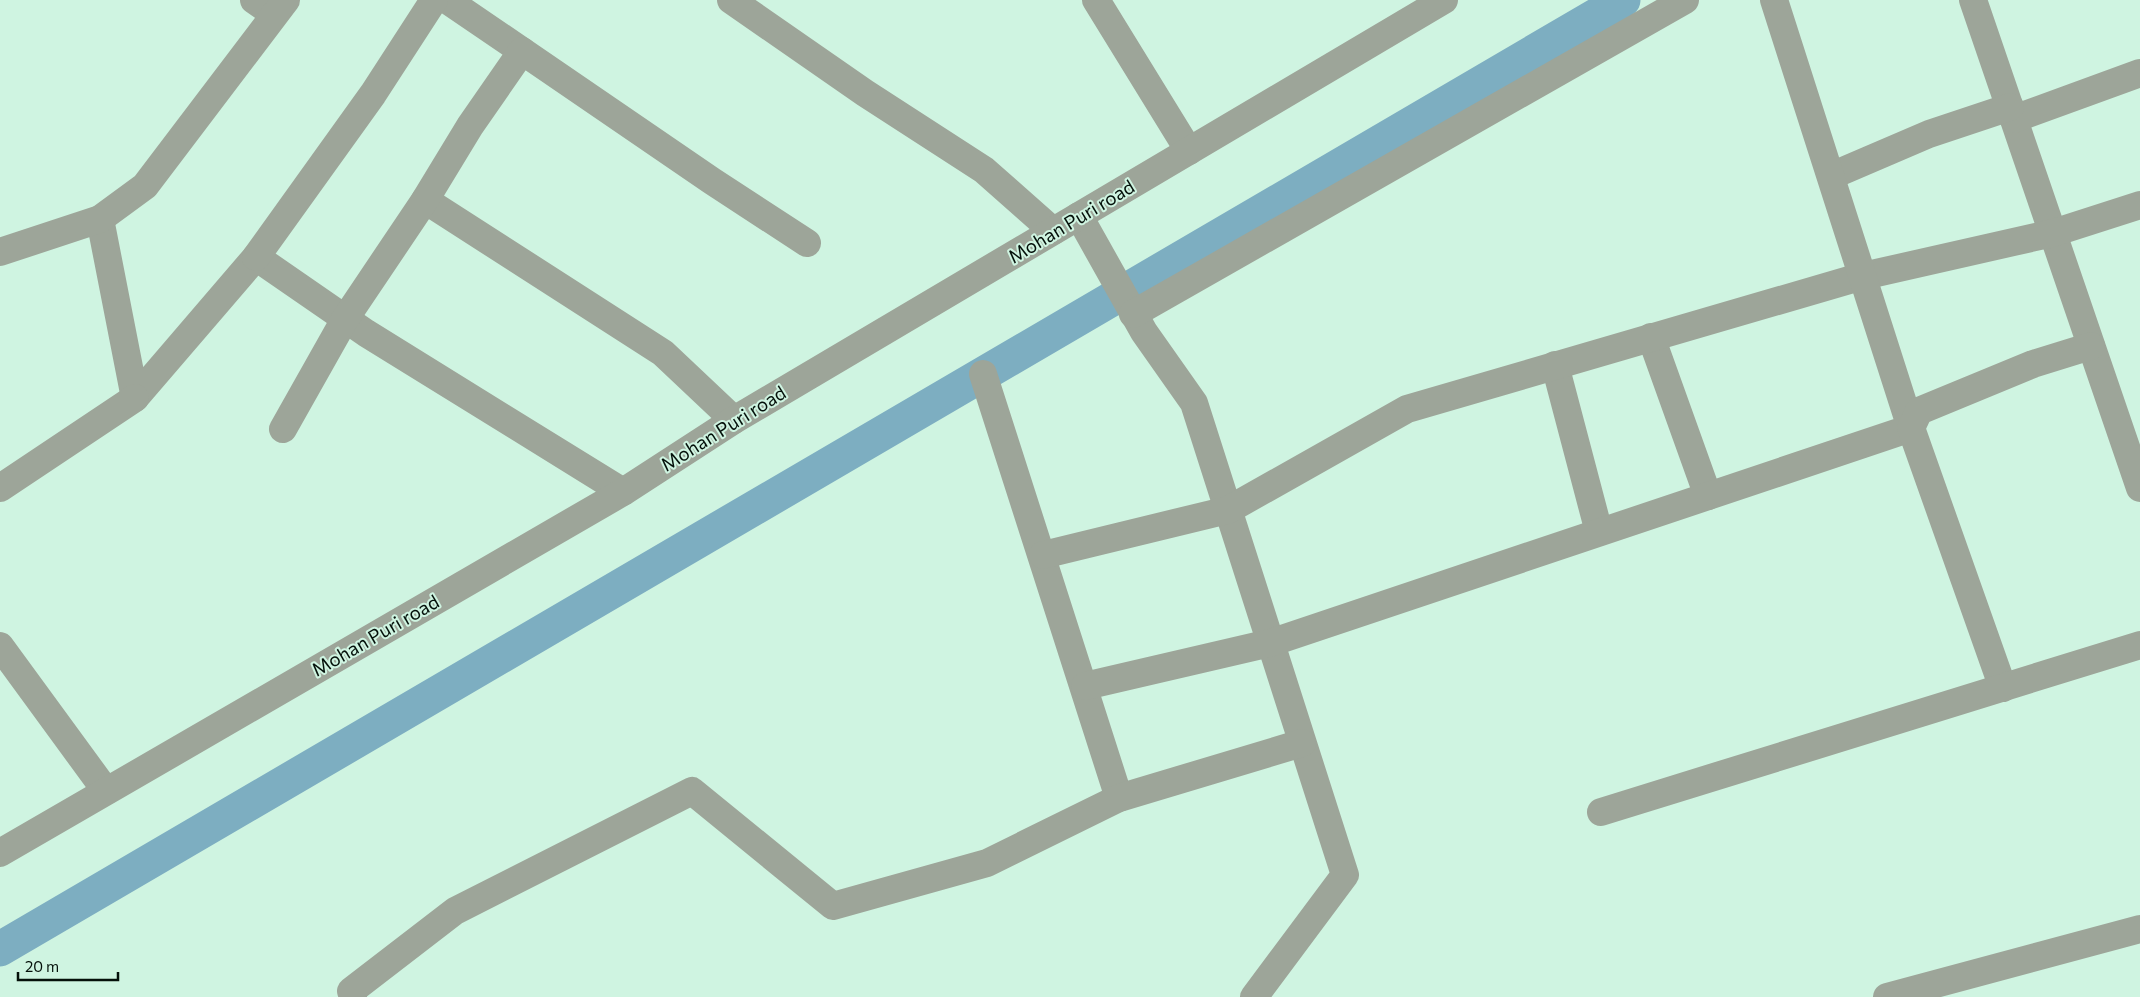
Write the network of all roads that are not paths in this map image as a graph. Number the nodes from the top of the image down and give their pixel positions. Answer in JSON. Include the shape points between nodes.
{"nodes":[{"id":1,"x":434,"y":0,"type":"edge"},
{"id":2,"x":447,"y":0,"type":"edge"},
{"id":3,"x":731,"y":0,"type":"edge"},
{"id":4,"x":1096,"y":0,"type":"edge"},
{"id":5,"x":1444,"y":0,"type":"edge"},
{"id":6,"x":1685,"y":0,"type":"edge"},
{"id":7,"x":1774,"y":0,"type":"edge"},
{"id":8,"x":1973,"y":0,"type":"edge"},
{"id":9,"x":272,"y":5,"type":"edge"},
{"id":10,"x":522,"y":51,"type":"junction"},
{"id":11,"x":2140,"y":73,"type":"edge"},
{"id":12,"x":2012,"y":113,"type":"junction"},
{"id":13,"x":1189,"y":151,"type":"junction"},
{"id":14,"x":1831,"y":176,"type":"junction"},
{"id":15,"x":425,"y":200,"type":"junction"},
{"id":16,"x":2140,"y":204,"type":"edge"},
{"id":17,"x":1079,"y":216,"type":"junction"},
{"id":18,"x":100,"y":219,"type":"junction"},
{"id":19,"x":1053,"y":231,"type":"junction"},
{"id":20,"x":2053,"y":233,"type":"junction"},
{"id":21,"x":807,"y":243,"type":"dead end"},
{"id":22,"x":0,"y":252,"type":"edge"},
{"id":23,"x":256,"y":257,"type":"junction"},
{"id":24,"x":1863,"y":276,"type":"junction"},
{"id":25,"x":1130,"y":306,"type":"junction"},
{"id":26,"x":346,"y":319,"type":"junction"},
{"id":27,"x":1651,"y":337,"type":"junction"},
{"id":28,"x":2091,"y":346,"type":"junction"},
{"id":29,"x":1555,"y":365,"type":"junction"},
{"id":30,"x":983,"y":374,"type":"dead end"},
{"id":31,"x":135,"y":398,"type":"junction"},
{"id":32,"x":734,"y":420,"type":"junction"},
{"id":33,"x":1911,"y":428,"type":"junction"},
{"id":34,"x":283,"y":429,"type":"dead end"},
{"id":35,"x":0,"y":488,"type":"edge"},
{"id":36,"x":2140,"y":488,"type":"edge"},
{"id":37,"x":624,"y":492,"type":"junction"},
{"id":38,"x":1708,"y":496,"type":"junction"},
{"id":39,"x":1228,"y":510,"type":"junction"},
{"id":40,"x":1599,"y":532,"type":"junction"},
{"id":41,"x":1043,"y":555,"type":"junction"},
{"id":42,"x":1270,"y":643,"type":"junction"},
{"id":43,"x":2140,"y":645,"type":"edge"},
{"id":44,"x":0,"y":646,"type":"edge"},
{"id":45,"x":1085,"y":686,"type":"junction"},
{"id":46,"x":2004,"y":688,"type":"junction"},
{"id":47,"x":1302,"y":743,"type":"junction"},
{"id":48,"x":106,"y":791,"type":"junction"},
{"id":49,"x":1119,"y":798,"type":"junction"},
{"id":50,"x":1601,"y":812,"type":"dead end"},
{"id":51,"x":0,"y":853,"type":"edge"},
{"id":52,"x":2140,"y":929,"type":"edge"},
{"id":53,"x":353,"y":997,"type":"edge"},
{"id":54,"x":1254,"y":997,"type":"edge"},
{"id":55,"x":1887,"y":997,"type":"edge"}],
"edges":[{"from":1,"to":23,"type":"street","via":[[373,94]]},
{"from":2,"to":10,"type":"street"},
{"from":3,"to":19,"type":"street","via":[[984,170]]},
{"from":4,"to":13,"type":"street"},
{"from":5,"to":13,"type":"street","name":"Mohan Puri road"},
{"from":6,"to":25,"type":"street"},
{"from":7,"to":14,"type":"street"},
{"from":8,"to":12,"type":"street"},
{"from":9,"to":18,"type":"street","via":[[145,186]]},
{"from":10,"to":15,"type":"street","via":[[470,126]]},
{"from":10,"to":21,"type":"street"},
{"from":11,"to":12,"type":"street"},
{"from":12,"to":14,"type":"street","via":[[1929,134]]},
{"from":12,"to":20,"type":"street"},
{"from":13,"to":17,"type":"street","name":"Mohan Puri road"},
{"from":14,"to":24,"type":"street"},
{"from":15,"to":26,"type":"street"},
{"from":15,"to":32,"type":"street","via":[[663,353]]},
{"from":16,"to":20,"type":"street"},
{"from":17,"to":19,"type":"street","name":"Mohan Puri road"},
{"from":17,"to":25,"type":"street"},
{"from":18,"to":22,"type":"street"},
{"from":18,"to":31,"type":"street"},
{"from":19,"to":32,"type":"street","name":"Mohan Puri road"},
{"from":20,"to":24,"type":"street"},
{"from":20,"to":28,"type":"street"},
{"from":23,"to":26,"type":"street"},
{"from":23,"to":31,"type":"street"},
{"from":24,"to":27,"type":"street"},
{"from":24,"to":33,"type":"street"},
{"from":25,"to":39,"type":"street","via":[[1144,332],[1194,403]]},
{"from":26,"to":34,"type":"street"},
{"from":26,"to":37,"type":"street"},
{"from":27,"to":29,"type":"street"},
{"from":27,"to":38,"type":"street"},
{"from":28,"to":33,"type":"street","via":[[2033,364],[1919,411]]},
{"from":28,"to":36,"type":"street"},
{"from":29,"to":39,"type":"street","via":[[1407,409]]},
{"from":29,"to":40,"type":"street"},
{"from":30,"to":41,"type":"street"},
{"from":31,"to":35,"type":"street"},
{"from":32,"to":37,"type":"street","name":"Mohan Puri road"},
{"from":33,"to":38,"type":"street"},
{"from":33,"to":46,"type":"street"},
{"from":37,"to":48,"type":"street","name":"Mohan Puri road"},
{"from":38,"to":40,"type":"street"},
{"from":39,"to":41,"type":"street"},
{"from":39,"to":42,"type":"street"},
{"from":40,"to":42,"type":"street"},
{"from":41,"to":45,"type":"street"},
{"from":42,"to":45,"type":"street"},
{"from":42,"to":47,"type":"street"},
{"from":43,"to":46,"type":"street"},
{"from":44,"to":48,"type":"street"},
{"from":45,"to":49,"type":"street"},
{"from":46,"to":50,"type":"street"},
{"from":47,"to":49,"type":"street"},
{"from":47,"to":54,"type":"street","via":[[1345,875]]},
{"from":48,"to":51,"type":"street","name":"Mohan Puri road"},
{"from":49,"to":53,"type":"street","via":[[987,862],[834,906],[692,791],[455,911],[352,991]]},
{"from":52,"to":55,"type":"street"}]}
